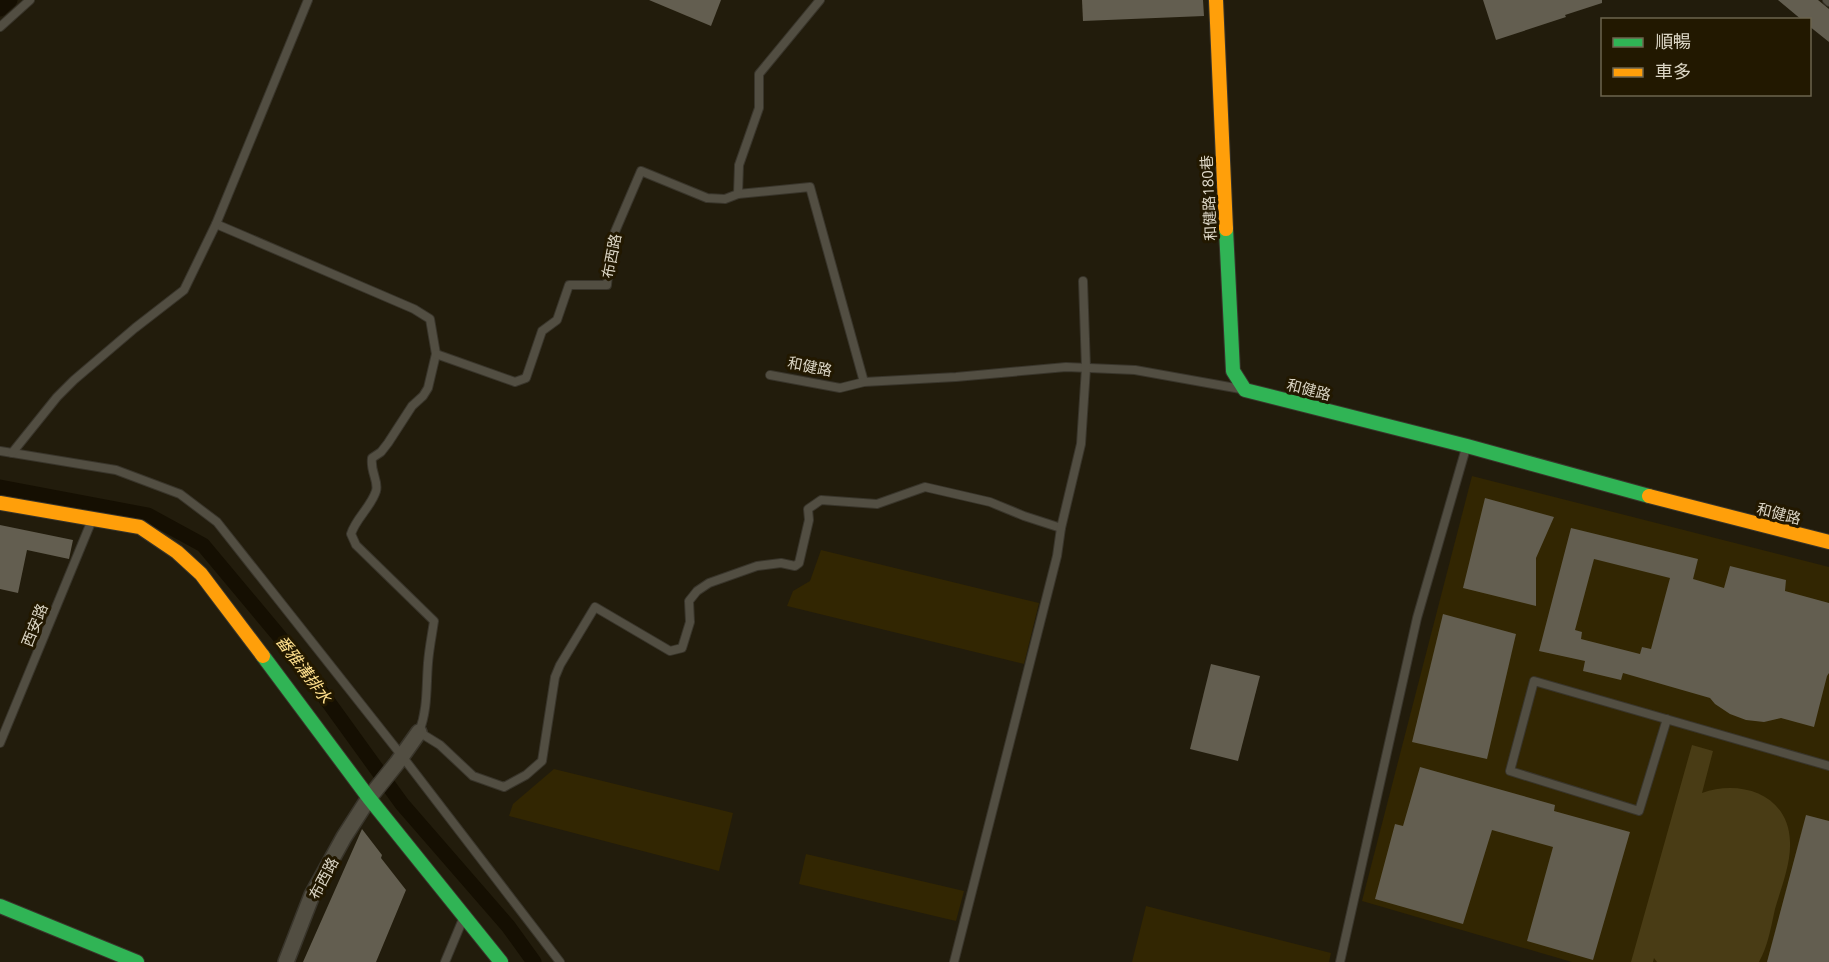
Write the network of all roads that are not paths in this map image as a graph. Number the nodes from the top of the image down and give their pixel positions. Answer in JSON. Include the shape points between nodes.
{"nodes":[{"id":1,"x":30,"y":0,"type":"edge"},
{"id":2,"x":309,"y":0,"type":"edge"},
{"id":3,"x":820,"y":0,"type":"edge"},
{"id":4,"x":1216,"y":0,"type":"edge"},
{"id":5,"x":0,"y":27,"type":"edge"},
{"id":6,"x":738,"y":194,"type":"junction"},
{"id":7,"x":216,"y":224,"type":"junction"},
{"id":8,"x":1083,"y":281,"type":"dead end"},
{"id":9,"x":436,"y":354,"type":"junction"},
{"id":10,"x":1086,"y":368,"type":"junction"},
{"id":11,"x":770,"y":375,"type":"dead end"},
{"id":12,"x":864,"y":382,"type":"junction"},
{"id":13,"x":1245,"y":390,"type":"junction"},
{"id":14,"x":1467,"y":446,"type":"junction"},
{"id":15,"x":0,"y":451,"type":"edge"},
{"id":16,"x":12,"y":453,"type":"junction"},
{"id":17,"x":0,"y":503,"type":"edge"},
{"id":18,"x":91,"y":523,"type":"junction"},
{"id":19,"x":1061,"y":528,"type":"junction"},
{"id":20,"x":1829,"y":542,"type":"edge"},
{"id":21,"x":1667,"y":719,"type":"junction"},
{"id":22,"x":419,"y":732,"type":"junction"},
{"id":23,"x":0,"y":743,"type":"edge"},
{"id":24,"x":399,"y":760,"type":"junction"},
{"id":25,"x":1829,"y":766,"type":"edge"},
{"id":26,"x":372,"y":793,"type":"junction"},
{"id":27,"x":0,"y":906,"type":"edge"},
{"id":28,"x":465,"y":915,"type":"junction"},
{"id":29,"x":137,"y":962,"type":"edge"},
{"id":30,"x":286,"y":962,"type":"edge"},
{"id":31,"x":445,"y":962,"type":"edge"},
{"id":32,"x":501,"y":962,"type":"edge"},
{"id":33,"x":560,"y":962,"type":"edge"},
{"id":34,"x":954,"y":962,"type":"edge"},
{"id":35,"x":1340,"y":962,"type":"edge"}],
"edges":[{"from":1,"to":5,"type":"lane"},
{"from":2,"to":7,"type":"lane"},
{"from":3,"to":6,"type":"lane","via":[[759,74],[759,108],[739,165]]},
{"from":4,"to":13,"type":"street","name":"和健路180巷","via":[[1233,371]]},
{"from":6,"to":9,"type":"lane","name":"布西路","via":[[725,199],[707,198],[641,171],[611,241],[608,285],[569,285],[557,320],[542,331],[526,378],[515,382]]},
{"from":6,"to":12,"type":"lane","name":"布西路","via":[[810,187]]},
{"from":7,"to":9,"type":"lane","via":[[414,309],[430,320]]},
{"from":7,"to":16,"type":"lane","via":[[184,290],[74,380]]},
{"from":8,"to":10,"type":"lane"},
{"from":9,"to":22,"type":"lane","via":[[428,388],[381,452],[372,458],[377,489],[351,534],[356,545],[434,621],[428,694]]},
{"from":10,"to":12,"type":"lane","name":"和健路"},
{"from":10,"to":13,"type":"lane","name":"和健路","via":[[1135,370]]},
{"from":10,"to":19,"type":"lane","via":[[1081,444]]},
{"from":11,"to":12,"type":"lane","name":"和健路","via":[[840,388]]},
{"from":13,"to":14,"type":"street","name":"和健路"},
{"from":14,"to":20,"type":"street","name":"和健路"},
{"from":14,"to":35,"type":"lane","via":[[1417,618]]},
{"from":15,"to":16,"type":"lane"},
{"from":16,"to":24,"type":"lane","via":[[116,470],[180,494],[217,522]]},
{"from":17,"to":18,"type":"street"},
{"from":18,"to":23,"type":"lane","name":"西安路"},
{"from":18,"to":26,"type":"street","via":[[140,527],[201,574]]},
{"from":19,"to":22,"type":"lane","via":[[990,502],[925,486],[877,504],[821,500],[808,509],[809,520],[795,566],[757,566],[708,583],[697,591],[689,601],[690,622],[682,648],[670,651],[595,607],[557,671],[542,761],[526,775],[504,787],[473,776],[440,745]]},
{"from":19,"to":34,"type":"lane"},
{"from":21,"to":21,"type":"lane","via":[[1534,681],[1509,771],[1639,811]]},
{"from":21,"to":25,"type":"lane"},
{"from":22,"to":24,"type":"street","name":"布西路"},
{"from":24,"to":26,"type":"street","name":"布西路"},
{"from":24,"to":33,"type":"lane"},
{"from":26,"to":28,"type":"street"},
{"from":26,"to":30,"type":"street","name":"布西路","via":[[312,895]]},
{"from":27,"to":29,"type":"street"},
{"from":28,"to":31,"type":"lane"},
{"from":28,"to":32,"type":"street"}]}
